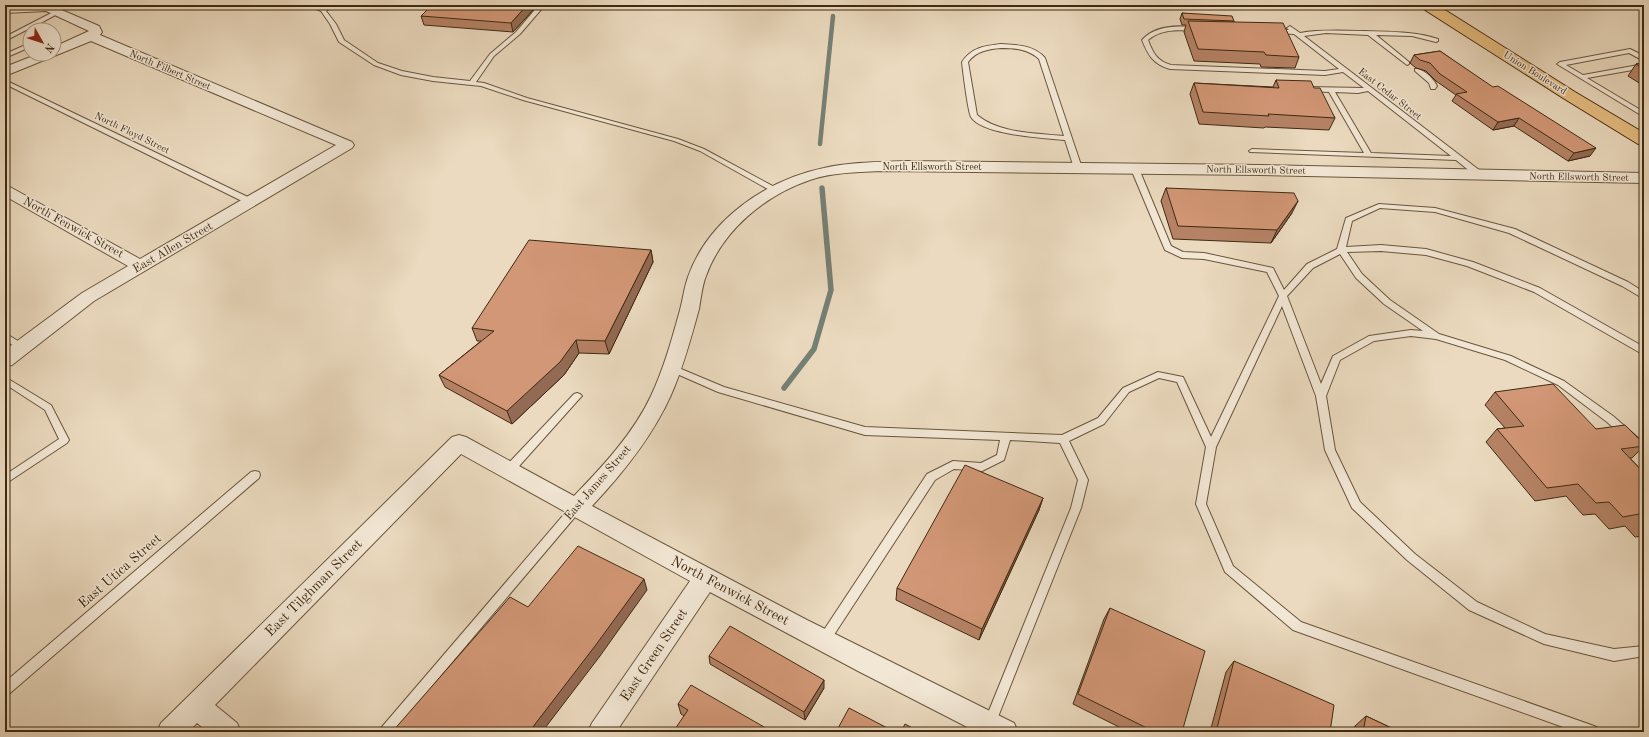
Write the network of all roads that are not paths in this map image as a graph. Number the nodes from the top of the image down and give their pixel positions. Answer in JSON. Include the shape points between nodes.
{"nodes":[{"id":1,"x":311,"y":5,"type":"edge"},
{"id":2,"x":333,"y":5,"type":"edge"},
{"id":3,"x":542,"y":5,"type":"edge"},
{"id":4,"x":1430,"y":7,"type":"edge"},
{"id":5,"x":5,"y":9,"type":"edge"},
{"id":6,"x":322,"y":10,"type":"junction"},
{"id":7,"x":57,"y":12,"type":"junction"},
{"id":8,"x":38,"y":22,"type":"edge"},
{"id":9,"x":1206,"y":29,"type":"edge"},
{"id":10,"x":22,"y":30,"type":"edge"},
{"id":11,"x":1267,"y":31,"type":"edge"},
{"id":12,"x":1294,"y":32,"type":"junction"},
{"id":13,"x":1370,"y":33,"type":"junction"},
{"id":14,"x":91,"y":36,"type":"junction"},
{"id":15,"x":5,"y":39,"type":"edge"},
{"id":16,"x":1436,"y":40,"type":"dead end"},
{"id":17,"x":22,"y":49,"type":"edge"},
{"id":18,"x":62,"y":49,"type":"edge"},
{"id":19,"x":5,"y":56,"type":"edge"},
{"id":20,"x":1644,"y":59,"type":"edge"},
{"id":21,"x":29,"y":62,"type":"edge"},
{"id":22,"x":1407,"y":63,"type":"dead end"},
{"id":23,"x":1644,"y":66,"type":"edge"},
{"id":24,"x":1344,"y":70,"type":"junction"},
{"id":25,"x":1417,"y":70,"type":"edge"},
{"id":26,"x":5,"y":72,"type":"edge"},
{"id":27,"x":1582,"y":77,"type":"junction"},
{"id":28,"x":5,"y":82,"type":"edge"},
{"id":29,"x":472,"y":82,"type":"junction"},
{"id":30,"x":1433,"y":88,"type":"dead end"},
{"id":31,"x":1300,"y":89,"type":"edge"},
{"id":32,"x":1369,"y":89,"type":"junction"},
{"id":33,"x":1331,"y":90,"type":"junction"},
{"id":34,"x":1644,"y":115,"type":"edge"},
{"id":35,"x":1068,"y":138,"type":"junction"},
{"id":36,"x":1644,"y":140,"type":"edge"},
{"id":37,"x":347,"y":145,"type":"joint"},
{"id":38,"x":1252,"y":151,"type":"dead end"},
{"id":39,"x":1369,"y":155,"type":"junction"},
{"id":40,"x":1457,"y":158,"type":"junction"},
{"id":41,"x":867,"y":167,"type":"joint"},
{"id":42,"x":1078,"y":168,"type":"junction"},
{"id":43,"x":1135,"y":169,"type":"junction"},
{"id":44,"x":1480,"y":175,"type":"junction"},
{"id":45,"x":1644,"y":178,"type":"edge"},
{"id":46,"x":5,"y":190,"type":"edge"},
{"id":47,"x":776,"y":190,"type":"junction"},
{"id":48,"x":250,"y":202,"type":"junction"},
{"id":49,"x":1341,"y":250,"type":"junction"},
{"id":50,"x":140,"y":266,"type":"junction"},
{"id":51,"x":1283,"y":296,"type":"junction"},
{"id":52,"x":1644,"y":296,"type":"edge"},
{"id":53,"x":5,"y":336,"type":"edge"},
{"id":54,"x":1436,"y":336,"type":"junction"},
{"id":55,"x":23,"y":348,"type":"junction"},
{"id":56,"x":1644,"y":352,"type":"edge"},
{"id":57,"x":5,"y":360,"type":"edge"},
{"id":58,"x":671,"y":368,"type":"junction"},
{"id":59,"x":5,"y":380,"type":"edge"},
{"id":60,"x":577,"y":396,"type":"dead end"},
{"id":61,"x":1321,"y":396,"type":"junction"},
{"id":62,"x":1006,"y":436,"type":"junction"},
{"id":63,"x":1063,"y":439,"type":"junction"},
{"id":64,"x":459,"y":443,"type":"joint"},
{"id":65,"x":1211,"y":447,"type":"junction"},
{"id":66,"x":1644,"y":449,"type":"edge"},
{"id":67,"x":508,"y":471,"type":"junction"},
{"id":68,"x":255,"y":475,"type":"dead end"},
{"id":69,"x":5,"y":480,"type":"edge"},
{"id":70,"x":576,"y":508,"type":"junction"},
{"id":71,"x":706,"y":578,"type":"junction"},
{"id":72,"x":824,"y":640,"type":"junction"},
{"id":73,"x":1644,"y":651,"type":"edge"},
{"id":74,"x":5,"y":690,"type":"edge"},
{"id":75,"x":196,"y":706,"type":"junction"},
{"id":76,"x":997,"y":728,"type":"edge"},
{"id":77,"x":170,"y":732,"type":"edge"},
{"id":78,"x":228,"y":732,"type":"edge"},
{"id":79,"x":385,"y":732,"type":"edge"},
{"id":80,"x":601,"y":732,"type":"edge"},
{"id":81,"x":1594,"y":732,"type":"edge"}],
"edges":[{"from":1,"to":6,"type":"lane"},
{"from":2,"to":6,"type":"lane"},
{"from":3,"to":29,"type":"lane","via":[[518,33],[492,55]]},
{"from":4,"to":36,"type":"main road","name":"Union Boulevard"},
{"from":5,"to":7,"type":"street","via":[[40,7]]},
{"from":6,"to":29,"type":"lane","via":[[333,24],[341,41],[376,64],[401,73],[433,79]]},
{"from":7,"to":8,"type":"lane"},
{"from":7,"to":14,"type":"street","via":[[95,29],[96,32]]},
{"from":9,"to":24,"type":"lane","via":[[1166,28],[1150,34],[1145,40],[1153,59],[1170,67],[1325,73]]},
{"from":10,"to":15,"type":"lane"},
{"from":11,"to":12,"type":"lane"},
{"from":12,"to":13,"type":"lane"},
{"from":12,"to":24,"type":"lane","name":"East Cedar Street"},
{"from":13,"to":16,"type":"lane","via":[[1418,35]]},
{"from":13,"to":22,"type":"lane"},
{"from":14,"to":18,"type":"street"},
{"from":14,"to":37,"type":"street","name":"North Filbert Street"},
{"from":17,"to":19,"type":"lane"},
{"from":20,"to":27,"type":"lane","via":[[1630,51],[1560,64]]},
{"from":21,"to":26,"type":"street"},
{"from":23,"to":27,"type":"lane"},
{"from":24,"to":32,"type":"lane","name":"East Cedar Street"},
{"from":25,"to":30,"type":"lane","via":[[1432,82]]},
{"from":27,"to":34,"type":"lane"},
{"from":28,"to":48,"type":"lane","name":"North Floyd Street"},
{"from":29,"to":47,"type":"lane","via":[[676,140],[702,150]]},
{"from":31,"to":33,"type":"lane"},
{"from":32,"to":33,"type":"lane"},
{"from":32,"to":40,"type":"lane","name":"East Cedar Street"},
{"from":33,"to":39,"type":"lane"},
{"from":35,"to":35,"type":"lane","via":[[1039,53],[1022,47],[1003,46],[970,54],[964,62],[974,116],[979,122],[1001,130]]},
{"from":35,"to":42,"type":"lane"},
{"from":37,"to":48,"type":"street","name":"East Allen Street"},
{"from":38,"to":39,"type":"lane"},
{"from":39,"to":40,"type":"lane"},
{"from":40,"to":44,"type":"lane","name":"East Cedar Street"},
{"from":41,"to":42,"type":"street","name":"North Ellsworth Street"},
{"from":41,"to":47,"type":"street","name":"East James Street","via":[[823,172]]},
{"from":42,"to":43,"type":"street","name":"North Ellsworth Street"},
{"from":43,"to":44,"type":"street","name":"North Ellsworth Street"},
{"from":43,"to":51,"type":"lane","via":[[1168,248],[1182,255],[1204,256],[1270,270]]},
{"from":44,"to":45,"type":"street","name":"North Ellsworth Street"},
{"from":46,"to":50,"type":"street","name":"North Fenwick Street"},
{"from":47,"to":58,"type":"street","name":"East James Street","via":[[739,216],[717,240],[706,258],[697,277]]},
{"from":48,"to":50,"type":"street","name":"East Allen Street"},
{"from":49,"to":51,"type":"lane","via":[[1310,266]]},
{"from":49,"to":52,"type":"lane","via":[[1349,220],[1379,206],[1436,210],[1512,232],[1625,284]]},
{"from":49,"to":54,"type":"lane","via":[[1359,276],[1387,302]]},
{"from":49,"to":56,"type":"lane","via":[[1381,248],[1426,252],[1470,264],[1537,290]]},
{"from":50,"to":55,"type":"street","name":"East Allen Street","via":[[67,312]]},
{"from":51,"to":61,"type":"lane"},
{"from":51,"to":65,"type":"lane"},
{"from":53,"to":55,"type":"lane"},
{"from":54,"to":61,"type":"lane","via":[[1411,333],[1372,338],[1336,358]]},
{"from":54,"to":66,"type":"lane","via":[[1508,358],[1561,383],[1610,419]]},
{"from":55,"to":57,"type":"street","name":"East Allen Street"},
{"from":58,"to":62,"type":"lane","via":[[721,390],[864,431]]},
{"from":58,"to":70,"type":"street","name":"East James Street","via":[[661,395],[627,451],[604,480]]},
{"from":59,"to":69,"type":"lane","via":[[48,408],[64,440]]},
{"from":60,"to":67,"type":"lane"},
{"from":61,"to":73,"type":"lane","via":[[1330,450],[1356,505],[1410,558],[1473,606],[1544,639],[1614,655]]},
{"from":62,"to":63,"type":"lane"},
{"from":62,"to":72,"type":"lane","via":[[1001,457],[982,467],[953,465],[931,477]]},
{"from":63,"to":65,"type":"lane","via":[[1102,421],[1126,390],[1158,374],[1180,379]]},
{"from":63,"to":76,"type":"lane","via":[[1083,480],[1076,508]]},
{"from":64,"to":67,"type":"street","name":"North Fenwick Street"},
{"from":64,"to":75,"type":"street","name":"East Tilghman Street"},
{"from":65,"to":81,"type":"lane","via":[[1201,504],[1229,569],[1298,626]]},
{"from":67,"to":70,"type":"street","name":"North Fenwick Street"},
{"from":68,"to":74,"type":"lane","name":"East Utica Street"},
{"from":70,"to":71,"type":"street","name":"North Fenwick Street"},
{"from":70,"to":79,"type":"lane","name":"East James Street"},
{"from":71,"to":72,"type":"street","name":"North Fenwick Street"},
{"from":71,"to":80,"type":"street","name":"East Green Street"},
{"from":72,"to":76,"type":"street","name":"North Fenwick Street"},
{"from":75,"to":77,"type":"street","name":"East Tilghman Street"},
{"from":75,"to":78,"type":"street"}]}
